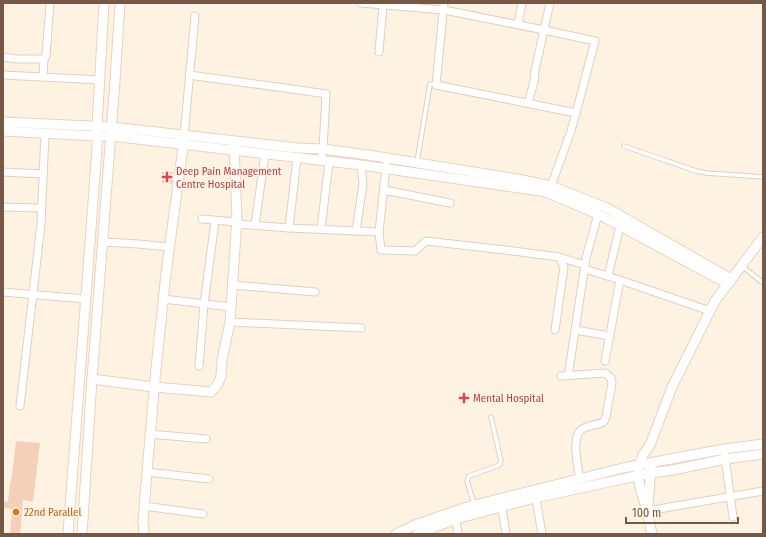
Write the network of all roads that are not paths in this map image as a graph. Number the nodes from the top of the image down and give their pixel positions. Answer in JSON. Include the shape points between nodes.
{"nodes":[{"id":1,"x":50,"y":3,"type":"edge"},
{"id":2,"x":104,"y":3,"type":"edge"},
{"id":3,"x":120,"y":3,"type":"edge"},
{"id":4,"x":361,"y":3,"type":"edge"},
{"id":5,"x":522,"y":3,"type":"edge"},
{"id":6,"x":550,"y":3,"type":"edge"},
{"id":7,"x":383,"y":5,"type":"junction"},
{"id":8,"x":444,"y":6,"type":"edge"},
{"id":9,"x":195,"y":16,"type":"dead end"},
{"id":10,"x":518,"y":24,"type":"junction"},
{"id":11,"x":544,"y":30,"type":"junction"},
{"id":12,"x":378,"y":52,"type":"dead end"},
{"id":13,"x":3,"y":57,"type":"edge"},
{"id":14,"x":44,"y":59,"type":"junction"},
{"id":15,"x":3,"y":75,"type":"edge"},
{"id":16,"x":189,"y":75,"type":"junction"},
{"id":17,"x":43,"y":77,"type":"junction"},
{"id":18,"x":100,"y":80,"type":"junction"},
{"id":19,"x":436,"y":85,"type":"junction"},
{"id":20,"x":528,"y":103,"type":"junction"},
{"id":21,"x":576,"y":113,"type":"junction"},
{"id":22,"x":3,"y":122,"type":"edge"},
{"id":23,"x":3,"y":131,"type":"edge"},
{"id":24,"x":97,"y":132,"type":"junction"},
{"id":25,"x":112,"y":132,"type":"junction"},
{"id":26,"x":45,"y":133,"type":"junction"},
{"id":27,"x":184,"y":140,"type":"junction"},
{"id":28,"x":234,"y":146,"type":"junction"},
{"id":29,"x":624,"y":146,"type":"dead end"},
{"id":30,"x":323,"y":149,"type":"junction"},
{"id":31,"x":264,"y":154,"type":"junction"},
{"id":32,"x":297,"y":158,"type":"junction"},
{"id":33,"x":387,"y":158,"type":"junction"},
{"id":34,"x":325,"y":161,"type":"junction"},
{"id":35,"x":417,"y":162,"type":"junction"},
{"id":36,"x":362,"y":165,"type":"junction"},
{"id":37,"x":386,"y":169,"type":"junction"},
{"id":38,"x":3,"y":172,"type":"edge"},
{"id":39,"x":43,"y":174,"type":"junction"},
{"id":40,"x":763,"y":176,"type":"edge"},
{"id":41,"x":384,"y":190,"type":"junction"},
{"id":42,"x":550,"y":190,"type":"junction"},
{"id":43,"x":450,"y":204,"type":"dead end"},
{"id":44,"x":3,"y":207,"type":"edge"},
{"id":45,"x":41,"y":208,"type":"junction"},
{"id":46,"x":598,"y":214,"type":"junction"},
{"id":47,"x":202,"y":219,"type":"dead end"},
{"id":48,"x":215,"y":221,"type":"junction"},
{"id":49,"x":237,"y":223,"type":"junction"},
{"id":50,"x":255,"y":226,"type":"junction"},
{"id":51,"x":620,"y":226,"type":"junction"},
{"id":52,"x":289,"y":228,"type":"junction"},
{"id":53,"x":321,"y":229,"type":"junction"},
{"id":54,"x":356,"y":231,"type":"junction"},
{"id":55,"x":379,"y":232,"type":"junction"},
{"id":56,"x":763,"y":237,"type":"edge"},
{"id":57,"x":103,"y":242,"type":"junction"},
{"id":58,"x":169,"y":247,"type":"junction"},
{"id":59,"x":559,"y":257,"type":"junction"},
{"id":60,"x":742,"y":265,"type":"junction"},
{"id":61,"x":585,"y":267,"type":"junction"},
{"id":62,"x":608,"y":276,"type":"junction"},
{"id":63,"x":620,"y":280,"type":"junction"},
{"id":64,"x":729,"y":281,"type":"junction"},
{"id":65,"x":763,"y":283,"type":"edge"},
{"id":66,"x":232,"y":285,"type":"junction"},
{"id":67,"x":3,"y":292,"type":"edge"},
{"id":68,"x":315,"y":292,"type":"dead end"},
{"id":69,"x":33,"y":295,"type":"junction"},
{"id":70,"x":86,"y":299,"type":"junction"},
{"id":71,"x":163,"y":299,"type":"junction"},
{"id":72,"x":204,"y":304,"type":"junction"},
{"id":73,"x":231,"y":307,"type":"junction"},
{"id":74,"x":710,"y":311,"type":"junction"},
{"id":75,"x":230,"y":322,"type":"junction"},
{"id":76,"x":362,"y":328,"type":"dead end"},
{"id":77,"x":555,"y":330,"type":"dead end"},
{"id":78,"x":576,"y":330,"type":"junction"},
{"id":79,"x":610,"y":336,"type":"junction"},
{"id":80,"x":605,"y":361,"type":"dead end"},
{"id":81,"x":199,"y":366,"type":"dead end"},
{"id":82,"x":570,"y":370,"type":"dead end"},
{"id":83,"x":561,"y":376,"type":"dead end"},
{"id":84,"x":92,"y":379,"type":"junction"},
{"id":85,"x":154,"y":387,"type":"junction"},
{"id":86,"x":20,"y":406,"type":"dead end"},
{"id":87,"x":491,"y":417,"type":"dead end"},
{"id":88,"x":149,"y":434,"type":"junction"},
{"id":89,"x":206,"y":439,"type":"dead end"},
{"id":90,"x":763,"y":444,"type":"edge"},
{"id":91,"x":650,"y":445,"type":"junction"},
{"id":92,"x":724,"y":449,"type":"junction"},
{"id":93,"x":763,"y":454,"type":"edge"},
{"id":94,"x":725,"y":459,"type":"junction"},
{"id":95,"x":652,"y":462,"type":"junction"},
{"id":96,"x":639,"y":465,"type":"junction"},
{"id":97,"x":146,"y":472,"type":"junction"},
{"id":98,"x":650,"y":474,"type":"junction"},
{"id":99,"x":638,"y":476,"type":"junction"},
{"id":100,"x":210,"y":479,"type":"dead end"},
{"id":101,"x":580,"y":479,"type":"junction"},
{"id":102,"x":763,"y":492,"type":"edge"},
{"id":103,"x":535,"y":494,"type":"junction"},
{"id":104,"x":730,"y":496,"type":"junction"},
{"id":105,"x":500,"y":503,"type":"junction"},
{"id":106,"x":475,"y":505,"type":"junction"},
{"id":107,"x":144,"y":506,"type":"junction"},
{"id":108,"x":648,"y":511,"type":"junction"},
{"id":109,"x":203,"y":514,"type":"dead end"},
{"id":110,"x":455,"y":515,"type":"junction"},
{"id":111,"x":733,"y":518,"type":"dead end"},
{"id":112,"x":83,"y":532,"type":"edge"},
{"id":113,"x":405,"y":532,"type":"edge"},
{"id":114,"x":68,"y":534,"type":"edge"},
{"id":115,"x":144,"y":534,"type":"edge"},
{"id":116,"x":396,"y":534,"type":"edge"},
{"id":117,"x":418,"y":534,"type":"edge"},
{"id":118,"x":458,"y":534,"type":"edge"},
{"id":119,"x":506,"y":534,"type":"edge"},
{"id":120,"x":542,"y":534,"type":"edge"},
{"id":121,"x":652,"y":534,"type":"edge"}],
"edges":[{"from":1,"to":14,"type":"street"},
{"from":2,"to":18,"type":"street"},
{"from":3,"to":25,"type":"street"},
{"from":4,"to":7,"type":"street"},
{"from":5,"to":10,"type":"street"},
{"from":6,"to":11,"type":"street"},
{"from":7,"to":8,"type":"street"},
{"from":7,"to":12,"type":"street"},
{"from":8,"to":10,"type":"street"},
{"from":8,"to":19,"type":"street"},
{"from":9,"to":16,"type":"street"},
{"from":10,"to":11,"type":"street"},
{"from":11,"to":20,"type":"street"},
{"from":11,"to":21,"type":"street","via":[[595,41]]},
{"from":13,"to":14,"type":"street"},
{"from":14,"to":17,"type":"street"},
{"from":15,"to":17,"type":"street"},
{"from":16,"to":27,"type":"street"},
{"from":16,"to":30,"type":"street","via":[[326,94]]},
{"from":17,"to":18,"type":"street"},
{"from":18,"to":24,"type":"street"},
{"from":19,"to":20,"type":"street"},
{"from":19,"to":35,"type":"lane","via":[[430,84]]},
{"from":20,"to":21,"type":"street"},
{"from":21,"to":42,"type":"street"},
{"from":22,"to":24,"type":"street"},
{"from":23,"to":26,"type":"street"},
{"from":24,"to":25,"type":"street"},
{"from":24,"to":26,"type":"street"},
{"from":24,"to":70,"type":"street"},
{"from":25,"to":27,"type":"street"},
{"from":25,"to":57,"type":"street"},
{"from":26,"to":39,"type":"street"},
{"from":27,"to":28,"type":"street"},
{"from":27,"to":58,"type":"street"},
{"from":28,"to":30,"type":"street"},
{"from":28,"to":31,"type":"street"},
{"from":28,"to":49,"type":"street"},
{"from":29,"to":40,"type":"lane","via":[[696,171]]},
{"from":30,"to":33,"type":"street"},
{"from":30,"to":34,"type":"street"},
{"from":31,"to":32,"type":"street"},
{"from":31,"to":50,"type":"street"},
{"from":32,"to":34,"type":"street"},
{"from":32,"to":52,"type":"street"},
{"from":33,"to":35,"type":"street"},
{"from":33,"to":37,"type":"street"},
{"from":34,"to":36,"type":"street"},
{"from":34,"to":53,"type":"street"},
{"from":35,"to":42,"type":"street","via":[[517,179]]},
{"from":36,"to":37,"type":"street"},
{"from":36,"to":54,"type":"street","via":[[363,184]]},
{"from":37,"to":41,"type":"street"},
{"from":37,"to":42,"type":"street"},
{"from":38,"to":39,"type":"street"},
{"from":39,"to":45,"type":"street"},
{"from":41,"to":43,"type":"street"},
{"from":41,"to":55,"type":"street"},
{"from":42,"to":46,"type":"street"},
{"from":42,"to":64,"type":"street","via":[[607,208]]},
{"from":44,"to":45,"type":"street"},
{"from":45,"to":69,"type":"street"},
{"from":46,"to":51,"type":"street"},
{"from":46,"to":61,"type":"street"},
{"from":47,"to":48,"type":"street"},
{"from":48,"to":49,"type":"street"},
{"from":48,"to":72,"type":"street"},
{"from":49,"to":50,"type":"street"},
{"from":49,"to":66,"type":"street"},
{"from":50,"to":52,"type":"street"},
{"from":51,"to":62,"type":"street"},
{"from":51,"to":64,"type":"street"},
{"from":52,"to":53,"type":"street"},
{"from":53,"to":54,"type":"street"},
{"from":54,"to":55,"type":"street"},
{"from":55,"to":59,"type":"street","via":[[382,250],[415,251],[426,241]]},
{"from":56,"to":60,"type":"street"},
{"from":57,"to":58,"type":"street"},
{"from":57,"to":84,"type":"street"},
{"from":58,"to":71,"type":"street"},
{"from":59,"to":61,"type":"street"},
{"from":59,"to":77,"type":"street","via":[[564,267]]},
{"from":60,"to":64,"type":"street"},
{"from":60,"to":65,"type":"lane"},
{"from":61,"to":62,"type":"street"},
{"from":61,"to":78,"type":"street"},
{"from":62,"to":63,"type":"street"},
{"from":63,"to":74,"type":"street"},
{"from":63,"to":79,"type":"street"},
{"from":64,"to":74,"type":"street"},
{"from":66,"to":68,"type":"street"},
{"from":66,"to":73,"type":"street"},
{"from":67,"to":69,"type":"street"},
{"from":69,"to":70,"type":"street"},
{"from":69,"to":86,"type":"street"},
{"from":70,"to":114,"type":"street"},
{"from":71,"to":72,"type":"street"},
{"from":71,"to":85,"type":"street"},
{"from":72,"to":73,"type":"street"},
{"from":72,"to":81,"type":"street"},
{"from":73,"to":75,"type":"street"},
{"from":74,"to":91,"type":"street","via":[[672,387]]},
{"from":75,"to":76,"type":"street"},
{"from":75,"to":85,"type":"street","via":[[221,376],[211,392]]},
{"from":78,"to":79,"type":"street"},
{"from":78,"to":82,"type":"street"},
{"from":79,"to":80,"type":"street"},
{"from":83,"to":101,"type":"street","via":[[605,373],[612,382],[604,421],[579,431],[575,452]]},
{"from":84,"to":85,"type":"street"},
{"from":84,"to":112,"type":"street"},
{"from":85,"to":88,"type":"street"},
{"from":87,"to":106,"type":"lane","via":[[501,461],[497,466],[469,476],[467,481]]},
{"from":88,"to":89,"type":"street"},
{"from":88,"to":97,"type":"street"},
{"from":90,"to":92,"type":"street"},
{"from":91,"to":95,"type":"street"},
{"from":91,"to":96,"type":"street"},
{"from":92,"to":94,"type":"street"},
{"from":92,"to":95,"type":"street"},
{"from":93,"to":94,"type":"street"},
{"from":94,"to":98,"type":"street"},
{"from":94,"to":104,"type":"street"},
{"from":95,"to":96,"type":"street"},
{"from":95,"to":98,"type":"street"},
{"from":96,"to":99,"type":"street"},
{"from":96,"to":101,"type":"street"},
{"from":97,"to":100,"type":"street"},
{"from":97,"to":107,"type":"street"},
{"from":98,"to":99,"type":"street"},
{"from":98,"to":108,"type":"street"},
{"from":99,"to":103,"type":"street"},
{"from":99,"to":108,"type":"street"},
{"from":101,"to":103,"type":"street"},
{"from":102,"to":104,"type":"street"},
{"from":103,"to":105,"type":"street"},
{"from":103,"to":120,"type":"street"},
{"from":104,"to":108,"type":"street"},
{"from":104,"to":111,"type":"street"},
{"from":105,"to":106,"type":"street"},
{"from":105,"to":110,"type":"street"},
{"from":105,"to":119,"type":"street"},
{"from":106,"to":110,"type":"street"},
{"from":107,"to":109,"type":"street"},
{"from":107,"to":115,"type":"street"},
{"from":108,"to":121,"type":"street"},
{"from":110,"to":113,"type":"street","via":[[415,525]]},
{"from":110,"to":117,"type":"street"},
{"from":110,"to":118,"type":"street"},
{"from":113,"to":116,"type":"street"}]}
